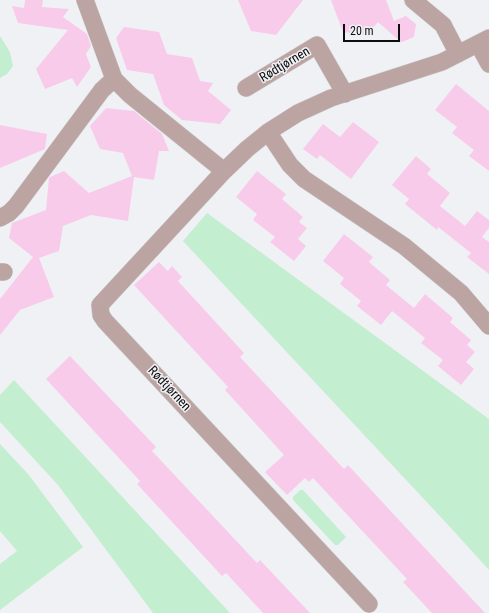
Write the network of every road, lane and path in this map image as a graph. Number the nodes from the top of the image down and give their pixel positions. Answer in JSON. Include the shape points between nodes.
{"nodes":[{"id":1,"x":85,"y":0,"type":"edge"},
{"id":2,"x":412,"y":0,"type":"edge"},
{"id":3,"x":483,"y":41,"type":"edge"},
{"id":4,"x":458,"y":54,"type":"junction"},
{"id":5,"x":489,"y":64,"type":"edge"},
{"id":6,"x":114,"y":78,"type":"junction"},
{"id":7,"x":246,"y":88,"type":"dead end"},
{"id":8,"x":345,"y":94,"type":"junction"},
{"id":9,"x":268,"y":132,"type":"junction"},
{"id":10,"x":224,"y":171,"type":"junction"},
{"id":11,"x":0,"y":218,"type":"edge"},
{"id":12,"x":489,"y":326,"type":"edge"},
{"id":13,"x":369,"y":604,"type":"dead end"}],
"edges":[{"from":1,"to":6,"type":"street"},
{"from":2,"to":4,"type":"street","via":[[443,25]]},
{"from":3,"to":4,"type":"street","name":"Rødtjørnen"},
{"from":3,"to":5,"type":"street","name":"Rødtjørnen"},
{"from":4,"to":8,"type":"street","name":"Rødtjørnen","via":[[442,62]]},
{"from":6,"to":10,"type":"street","via":[[130,96]]},
{"from":6,"to":11,"type":"street","via":[[102,90],[16,206]]},
{"from":7,"to":8,"type":"street","name":"Rødtjørnen","via":[[317,45]]},
{"from":8,"to":9,"type":"street","name":"Rødtjørnen","via":[[298,113]]},
{"from":9,"to":10,"type":"street","name":"Rødtjørnen"},
{"from":9,"to":12,"type":"street","via":[[290,165],[304,179],[404,246],[461,293]]},
{"from":10,"to":13,"type":"street","name":"Rødtjørnen","via":[[104,301],[100,306],[101,315]]}]}
